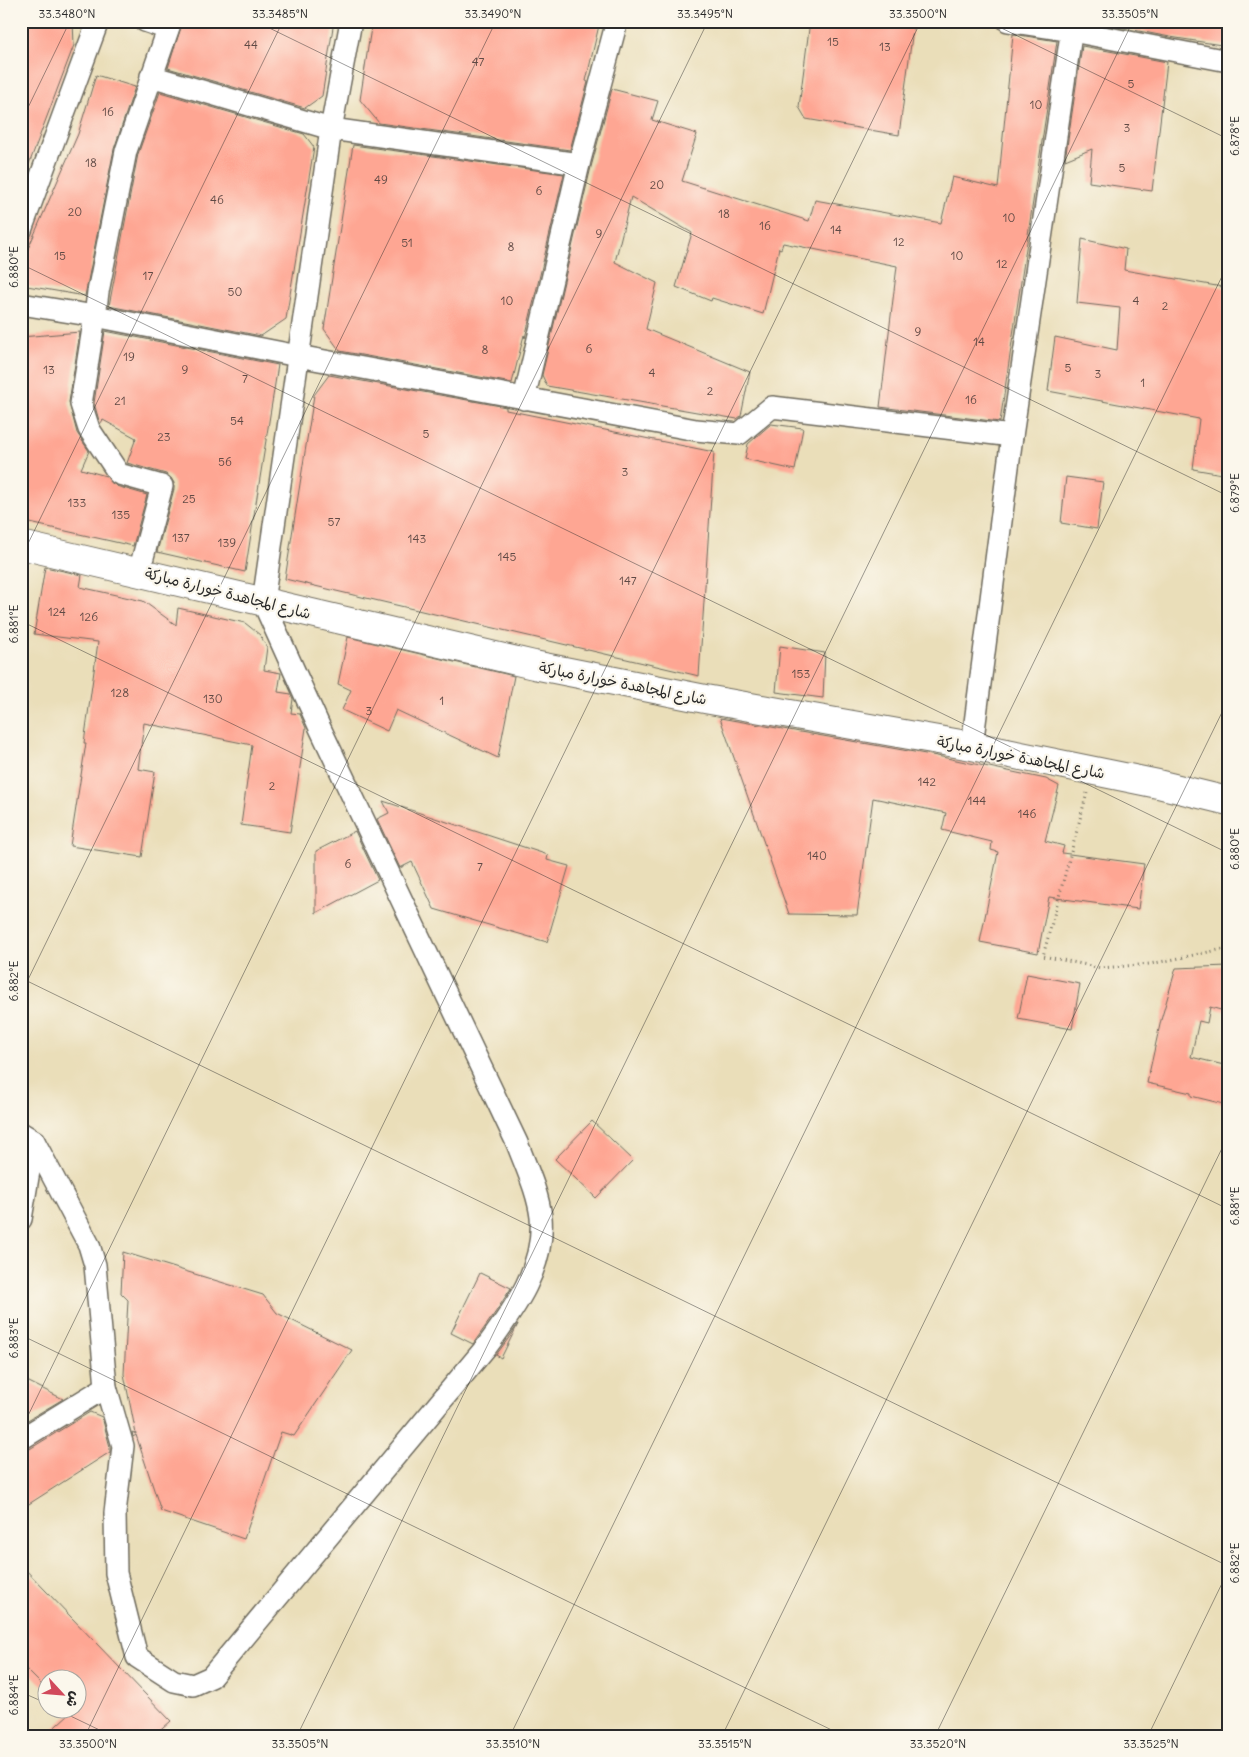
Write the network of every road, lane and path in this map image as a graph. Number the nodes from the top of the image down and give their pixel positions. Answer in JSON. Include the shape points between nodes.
{"nodes":[{"id":1,"x":98,"y":21,"type":"edge"},
{"id":2,"x":145,"y":21,"type":"edge"},
{"id":3,"x":351,"y":21,"type":"edge"},
{"id":4,"x":617,"y":21,"type":"edge"},
{"id":5,"x":1008,"y":21,"type":"edge"},
{"id":6,"x":170,"y":25,"type":"edge"},
{"id":7,"x":1072,"y":26,"type":"edge"},
{"id":8,"x":1228,"y":62,"type":"edge"},
{"id":9,"x":151,"y":76,"type":"junction"},
{"id":10,"x":330,"y":130,"type":"junction"},
{"id":11,"x":579,"y":164,"type":"junction"},
{"id":12,"x":21,"y":230,"type":"edge"},
{"id":13,"x":21,"y":304,"type":"edge"},
{"id":14,"x":95,"y":316,"type":"junction"},
{"id":15,"x":298,"y":356,"type":"junction"},
{"id":16,"x":524,"y":399,"type":"junction"},
{"id":17,"x":1012,"y":436,"type":"junction"},
{"id":18,"x":21,"y":545,"type":"edge"},
{"id":19,"x":139,"y":572,"type":"junction"},
{"id":20,"x":263,"y":602,"type":"junction"},
{"id":21,"x":972,"y":746,"type":"junction"},
{"id":22,"x":1093,"y":771,"type":"junction"},
{"id":23,"x":1228,"y":801,"type":"edge"},
{"id":24,"x":1228,"y":948,"type":"edge"},
{"id":25,"x":28,"y":1137,"type":"edge"},
{"id":26,"x":21,"y":1219,"type":"edge"},
{"id":27,"x":106,"y":1387,"type":"junction"},
{"id":28,"x":21,"y":1438,"type":"edge"}],
"edges":[{"from":1,"to":12,"type":"street"},
{"from":2,"to":6,"type":"street"},
{"from":3,"to":10,"type":"street"},
{"from":4,"to":11,"type":"street"},
{"from":5,"to":7,"type":"street"},
{"from":6,"to":9,"type":"street"},
{"from":7,"to":8,"type":"street"},
{"from":7,"to":17,"type":"street"},
{"from":9,"to":10,"type":"street"},
{"from":9,"to":14,"type":"street","via":[[126,151]]},
{"from":10,"to":11,"type":"street"},
{"from":10,"to":15,"type":"street"},
{"from":11,"to":16,"type":"street"},
{"from":13,"to":14,"type":"street"},
{"from":14,"to":15,"type":"street"},
{"from":14,"to":19,"type":"street","via":[[81,404],[89,429],[119,474],[162,486]]},
{"from":15,"to":16,"type":"street"},
{"from":15,"to":20,"type":"street"},
{"from":16,"to":17,"type":"street","via":[[696,430],[739,434],[772,407]]},
{"from":17,"to":21,"type":"street"},
{"from":18,"to":19,"type":"street","name":"شارع المجاهدة خورارة مباركة"},
{"from":19,"to":20,"type":"street","name":"شارع المجاهدة خورارة مباركة"},
{"from":20,"to":21,"type":"street","name":"شارع المجاهدة خورارة مباركة","via":[[534,665]]},
{"from":20,"to":27,"type":"street","via":[[517,1144],[535,1191],[540,1217],[540,1246],[530,1278],[517,1304],[487,1346],[211,1677],[193,1685],[174,1680],[136,1657],[116,1573],[115,1513],[124,1446]]},
{"from":21,"to":22,"type":"street","name":"شارع المجاهدة خورارة مباركة"},
{"from":22,"to":23,"type":"street","name":"شارع المجاهدة خورارة مباركة"},
{"from":22,"to":24,"type":"path","via":[[1043,956],[1101,968],[1150,964]]},
{"from":25,"to":26,"type":"street"},
{"from":25,"to":27,"type":"street","via":[[89,1246],[95,1265]]},
{"from":27,"to":28,"type":"street"}]}
